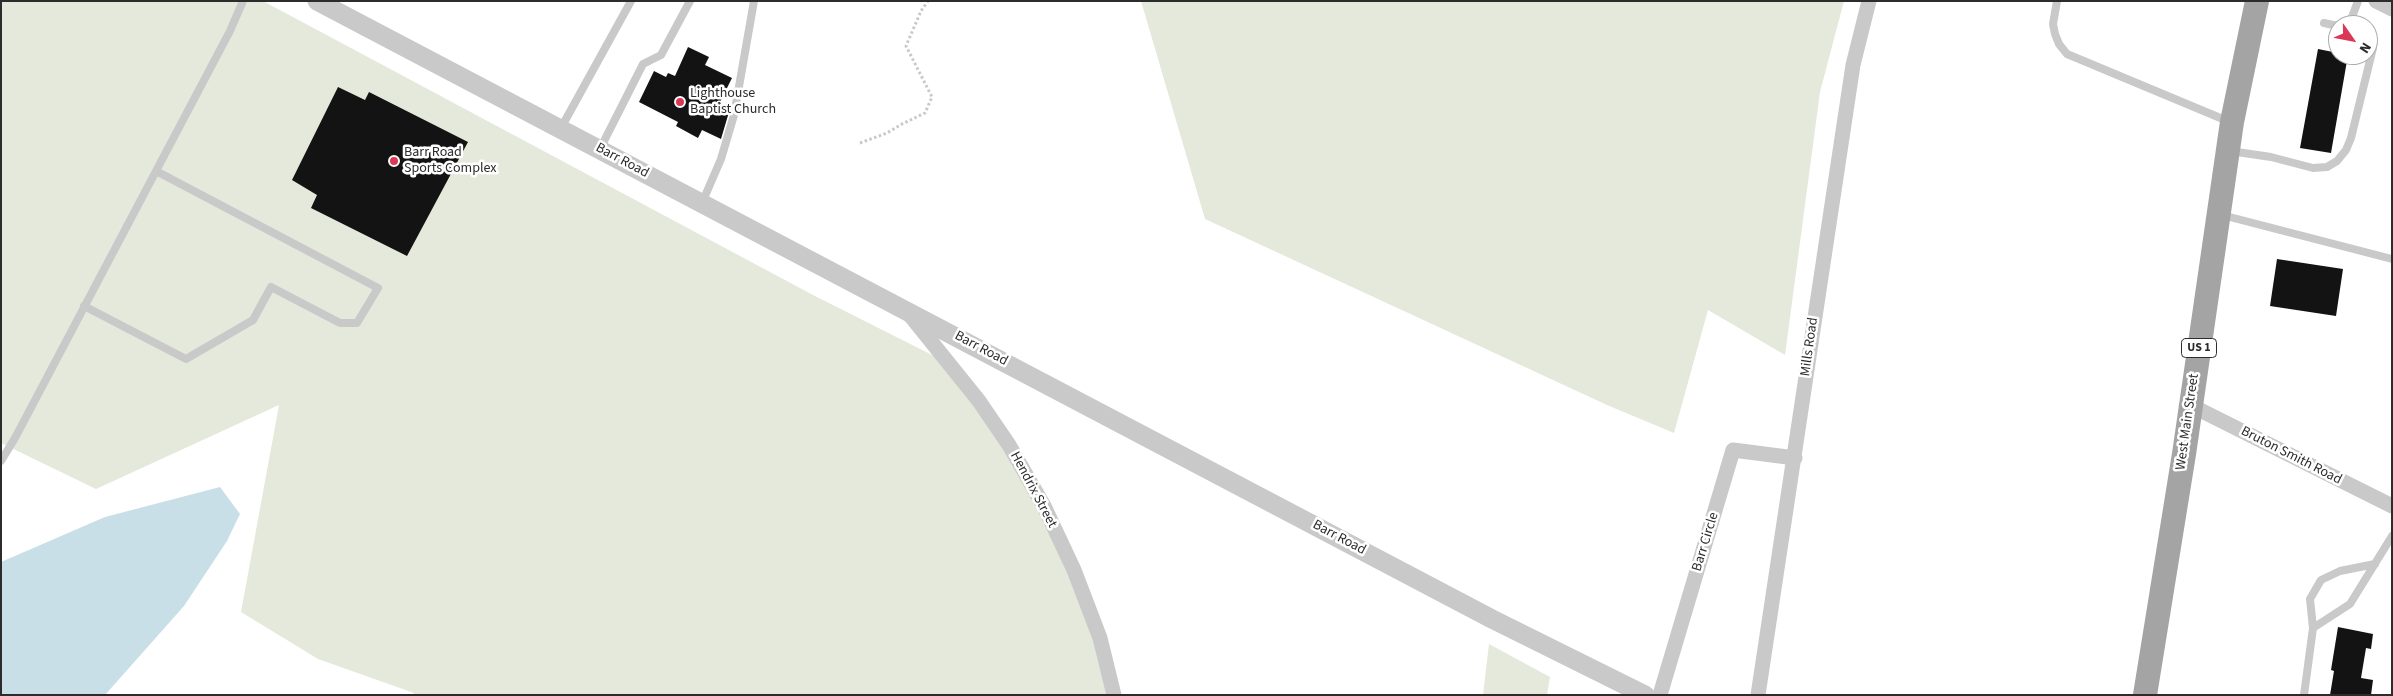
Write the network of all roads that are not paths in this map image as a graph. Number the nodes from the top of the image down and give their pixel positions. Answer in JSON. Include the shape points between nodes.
{"nodes":[{"id":1,"x":243,"y":1,"type":"edge"},
{"id":2,"x":317,"y":1,"type":"edge"},
{"id":3,"x":631,"y":1,"type":"edge"},
{"id":4,"x":690,"y":1,"type":"edge"},
{"id":5,"x":754,"y":1,"type":"edge"},
{"id":6,"x":1869,"y":1,"type":"edge"},
{"id":7,"x":2057,"y":1,"type":"edge"},
{"id":8,"x":2257,"y":1,"type":"edge"},
{"id":9,"x":2358,"y":1,"type":"edge"},
{"id":10,"x":2376,"y":1,"type":"edge"},
{"id":11,"x":2392,"y":9,"type":"edge"},
{"id":12,"x":2352,"y":15,"type":"edge"},
{"id":13,"x":2324,"y":23,"type":"dead end"},
{"id":14,"x":2328,"y":24,"type":"edge"},
{"id":15,"x":2369,"y":65,"type":"edge"},
{"id":16,"x":2232,"y":122,"type":"junction"},
{"id":17,"x":560,"y":129,"type":"junction"},
{"id":18,"x":600,"y":149,"type":"junction"},
{"id":19,"x":2228,"y":151,"type":"junction"},
{"id":20,"x":156,"y":171,"type":"junction"},
{"id":21,"x":702,"y":203,"type":"junction"},
{"id":22,"x":2218,"y":214,"type":"junction"},
{"id":23,"x":2392,"y":259,"type":"edge"},
{"id":24,"x":84,"y":306,"type":"junction"},
{"id":25,"x":905,"y":309,"type":"junction"},
{"id":26,"x":2190,"y":405,"type":"junction"},
{"id":27,"x":1795,"y":458,"type":"junction"},
{"id":28,"x":1,"y":461,"type":"edge"},
{"id":29,"x":2392,"y":506,"type":"edge"},
{"id":30,"x":2392,"y":536,"type":"edge"},
{"id":31,"x":2375,"y":564,"type":"junction"},
{"id":32,"x":2313,"y":628,"type":"junction"},
{"id":33,"x":1114,"y":695,"type":"edge"},
{"id":34,"x":1645,"y":695,"type":"edge"},
{"id":35,"x":1660,"y":695,"type":"edge"},
{"id":36,"x":1758,"y":695,"type":"edge"},
{"id":37,"x":2145,"y":695,"type":"edge"},
{"id":38,"x":2304,"y":695,"type":"edge"}],
"edges":[{"from":1,"to":20,"type":"lane"},
{"from":2,"to":17,"type":"street","name":"Barr Road"},
{"from":3,"to":17,"type":"lane"},
{"from":4,"to":18,"type":"lane","via":[[661,55],[643,64]]},
{"from":5,"to":21,"type":"lane","via":[[734,115]]},
{"from":6,"to":27,"type":"street","name":"Mills Road","via":[[1853,65]]},
{"from":7,"to":16,"type":"lane","via":[[2053,24],[2059,44],[2067,54]]},
{"from":8,"to":16,"type":"main road","name":"West Main Street","number":"US 1"},
{"from":9,"to":12,"type":"lane"},
{"from":10,"to":11,"type":"street"},
{"from":13,"to":14,"type":"lane"},
{"from":15,"to":19,"type":"lane","via":[[2351,138],[2337,161],[2327,167],[2313,168],[2271,157]]},
{"from":16,"to":19,"type":"main road","name":"West Main Street","number":"US 1"},
{"from":17,"to":18,"type":"street","name":"Barr Road"},
{"from":18,"to":21,"type":"street","name":"Barr Road"},
{"from":19,"to":22,"type":"main road","name":"West Main Street","number":"US 1"},
{"from":20,"to":24,"type":"lane"},
{"from":20,"to":24,"type":"lane","via":[[378,288],[357,324],[340,323],[271,287],[253,320],[186,360]]},
{"from":21,"to":25,"type":"street","name":"Barr Road"},
{"from":22,"to":23,"type":"lane"},
{"from":22,"to":26,"type":"main road","name":"West Main Street","number":"US 1"},
{"from":24,"to":28,"type":"lane"},
{"from":25,"to":33,"type":"street","name":"Hendrix Street","via":[[979,401],[1044,506],[1074,570],[1100,638]]},
{"from":25,"to":34,"type":"street","name":"Barr Road","via":[[1492,619]]},
{"from":26,"to":29,"type":"street","name":"Bruton Smith Road"},
{"from":26,"to":37,"type":"main road","name":"West Main Street","number":"US 1"},
{"from":27,"to":35,"type":"street","name":"Barr Circle","via":[[1733,450]]},
{"from":27,"to":36,"type":"street","name":"Mills Road"},
{"from":30,"to":31,"type":"lane"},
{"from":31,"to":32,"type":"lane","via":[[2350,604]]},
{"from":31,"to":32,"type":"lane","via":[[2340,571],[2321,580],[2310,599]]},
{"from":32,"to":38,"type":"lane"}]}
